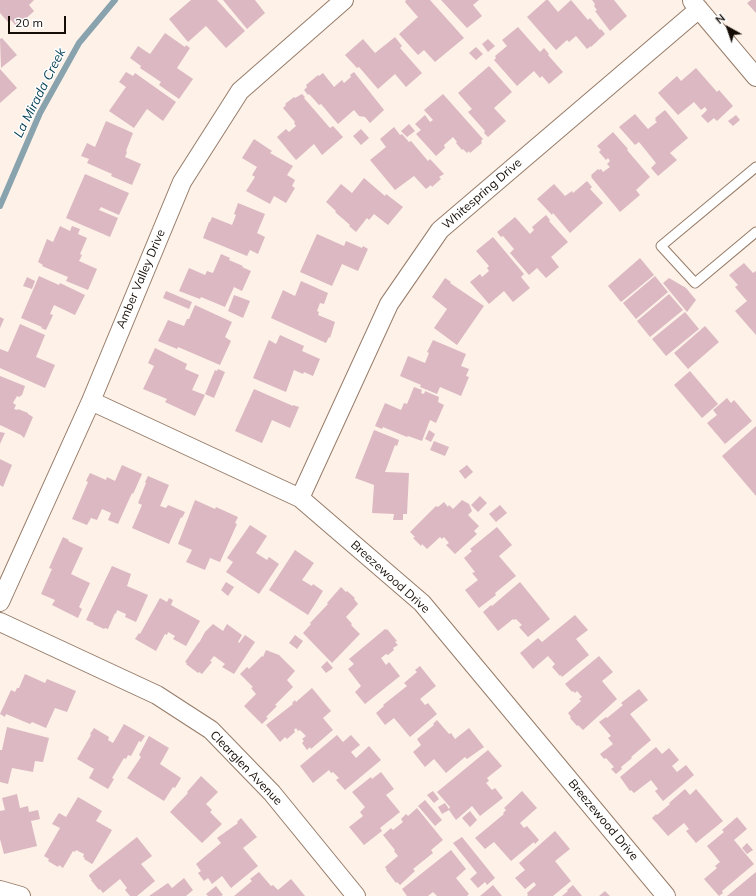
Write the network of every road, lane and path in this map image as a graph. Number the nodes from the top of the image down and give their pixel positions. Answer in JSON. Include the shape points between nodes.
{"nodes":[{"id":1,"x":344,"y":0,"type":"edge"},
{"id":2,"x":695,"y":4,"type":"edge"},
{"id":3,"x":756,"y":77,"type":"edge"},
{"id":4,"x":755,"y":170,"type":"edge"},
{"id":5,"x":756,"y":232,"type":"edge"},
{"id":6,"x":90,"y":401,"type":"junction"},
{"id":7,"x":300,"y":498,"type":"junction"},
{"id":8,"x":0,"y":602,"type":"edge"},
{"id":9,"x":0,"y":622,"type":"edge"},
{"id":10,"x":0,"y":890,"type":"edge"},
{"id":11,"x":20,"y":896,"type":"edge"},
{"id":12,"x":356,"y":896,"type":"edge"},
{"id":13,"x":666,"y":896,"type":"edge"}],
"edges":[{"from":1,"to":6,"type":"street","name":"Amber Valley Drive","via":[[240,91],[186,175]]},
{"from":2,"to":3,"type":"street"},
{"from":2,"to":7,"type":"street","name":"Whitespring Drive","via":[[440,230],[389,304]]},
{"from":4,"to":5,"type":"lane","via":[[662,246],[695,283]]},
{"from":6,"to":7,"type":"street","name":"Breezewood Drive"},
{"from":6,"to":8,"type":"street","name":"Amber Valley Drive"},
{"from":7,"to":13,"type":"street","name":"Breezewood Drive","via":[[422,603]]},
{"from":9,"to":12,"type":"street","name":"Clearglen Avenue","via":[[157,695],[211,730],[272,793]]},
{"from":10,"to":11,"type":"street"}]}
